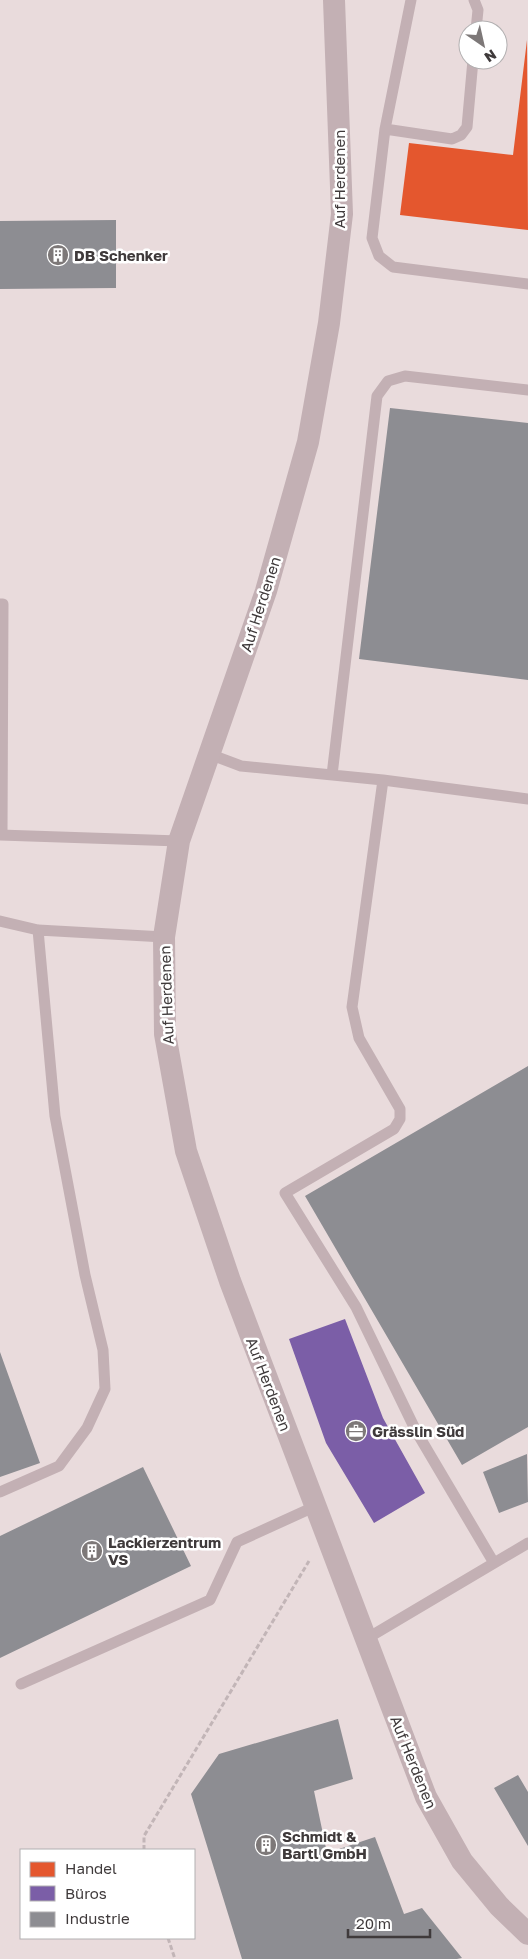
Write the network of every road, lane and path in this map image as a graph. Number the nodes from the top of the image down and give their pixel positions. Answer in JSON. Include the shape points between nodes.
{"nodes":[{"id":1,"x":334,"y":0,"type":"edge"},
{"id":2,"x":411,"y":0,"type":"edge"},
{"id":3,"x":474,"y":0,"type":"edge"},
{"id":4,"x":477,"y":20,"type":"edge"},
{"id":5,"x":472,"y":70,"type":"edge"},
{"id":6,"x":385,"y":129,"type":"junction"},
{"id":7,"x":528,"y":284,"type":"edge"},
{"id":8,"x":528,"y":390,"type":"edge"},
{"id":9,"x":0,"y":604,"type":"edge"},
{"id":10,"x":209,"y":754,"type":"junction"},
{"id":11,"x":332,"y":775,"type":"junction"},
{"id":12,"x":383,"y":780,"type":"junction"},
{"id":13,"x":528,"y":799,"type":"edge"},
{"id":14,"x":1,"y":836,"type":"edge"},
{"id":15,"x":179,"y":842,"type":"junction"},
{"id":16,"x":0,"y":921,"type":"edge"},
{"id":17,"x":38,"y":930,"type":"junction"},
{"id":18,"x":164,"y":937,"type":"junction"},
{"id":19,"x":0,"y":1492,"type":"edge"},
{"id":20,"x":316,"y":1506,"type":"junction"},
{"id":21,"x":326,"y":1533,"type":"junction"},
{"id":22,"x":528,"y":1543,"type":"edge"},
{"id":23,"x":494,"y":1563,"type":"junction"},
{"id":24,"x":366,"y":1639,"type":"junction"},
{"id":25,"x":21,"y":1684,"type":"dead end"},
{"id":26,"x":144,"y":1849,"type":"edge"},
{"id":27,"x":528,"y":1934,"type":"edge"},
{"id":28,"x":168,"y":1939,"type":"edge"},
{"id":29,"x":175,"y":1959,"type":"edge"}],
"edges":[{"from":1,"to":10,"type":"street","name":"Auf Herdenen","via":[[342,214],[329,323],[308,442],[266,591]]},
{"from":2,"to":6,"type":"lane"},
{"from":3,"to":4,"type":"lane"},
{"from":5,"to":6,"type":"lane","via":[[467,127],[461,135],[452,139]]},
{"from":6,"to":7,"type":"lane","via":[[372,238],[379,256],[393,267]]},
{"from":8,"to":11,"type":"lane","via":[[405,376],[388,381],[377,396]]},
{"from":9,"to":14,"type":"lane","via":[[3,604]]},
{"from":10,"to":11,"type":"lane","via":[[241,766]]},
{"from":10,"to":15,"type":"street","name":"Auf Herdenen"},
{"from":11,"to":12,"type":"lane"},
{"from":12,"to":13,"type":"lane"},
{"from":12,"to":23,"type":"lane","via":[[352,1007],[359,1038],[400,1109],[400,1120],[394,1129],[284,1193],[356,1307],[416,1431]]},
{"from":14,"to":15,"type":"lane"},
{"from":15,"to":18,"type":"street","name":"Auf Herdenen"},
{"from":16,"to":17,"type":"lane"},
{"from":17,"to":18,"type":"lane"},
{"from":17,"to":19,"type":"lane","via":[[55,1116],[85,1275],[103,1350],[106,1389],[87,1428],[59,1466]]},
{"from":18,"to":20,"type":"street","name":"Auf Herdenen","via":[[165,1034],[186,1151],[230,1281]]},
{"from":20,"to":21,"type":"street","name":"Auf Herdenen"},
{"from":20,"to":25,"type":"lane","via":[[237,1542],[210,1600]]},
{"from":21,"to":24,"type":"street","name":"Auf Herdenen"},
{"from":21,"to":26,"type":"path","via":[[144,1836]]},
{"from":22,"to":23,"type":"lane"},
{"from":23,"to":24,"type":"lane"},
{"from":24,"to":27,"type":"street","name":"Auf Herdenen","via":[[426,1797],[462,1862]]},
{"from":28,"to":29,"type":"path"}]}
